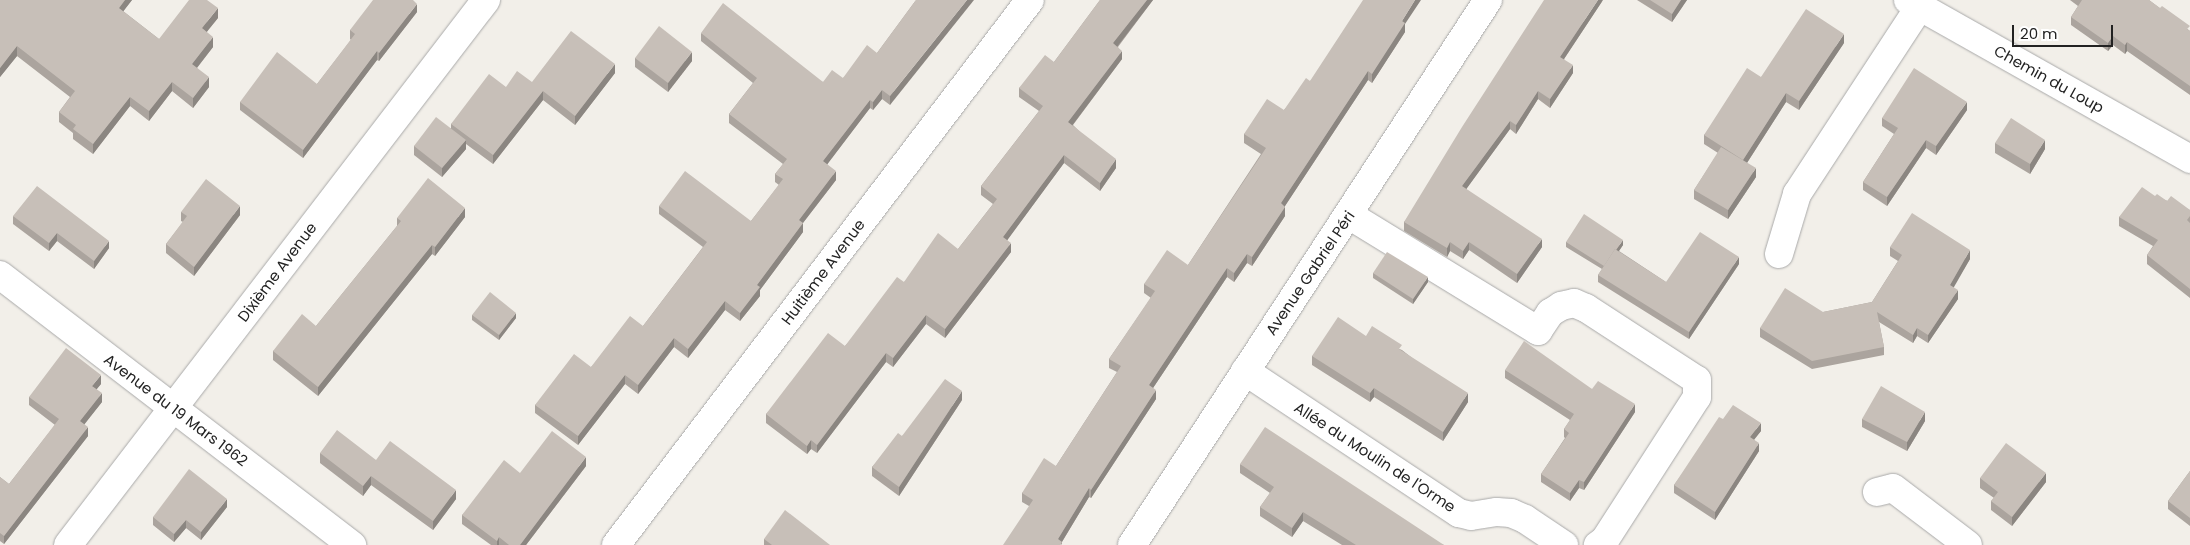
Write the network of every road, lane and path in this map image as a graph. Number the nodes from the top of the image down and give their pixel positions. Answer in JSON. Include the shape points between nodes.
{"nodes":[{"id":1,"x":486,"y":0,"type":"edge"},
{"id":2,"x":1030,"y":0,"type":"edge"},
{"id":3,"x":1488,"y":0,"type":"edge"},
{"id":4,"x":1914,"y":3,"type":"edge"},
{"id":5,"x":2190,"y":159,"type":"edge"},
{"id":6,"x":1349,"y":215,"type":"junction"},
{"id":7,"x":1779,"y":254,"type":"dead end"},
{"id":8,"x":0,"y":275,"type":"edge"},
{"id":9,"x":1245,"y":371,"type":"junction"},
{"id":10,"x":174,"y":407,"type":"junction"},
{"id":11,"x":1877,"y":492,"type":"dead end"},
{"id":12,"x":68,"y":545,"type":"edge"},
{"id":13,"x":352,"y":545,"type":"edge"},
{"id":14,"x":616,"y":545,"type":"edge"},
{"id":15,"x":1132,"y":545,"type":"edge"},
{"id":16,"x":1564,"y":545,"type":"edge"},
{"id":17,"x":1598,"y":545,"type":"edge"},
{"id":18,"x":1968,"y":545,"type":"edge"}],
"edges":[{"from":1,"to":10,"type":"street","name":"Dixième Avenue"},
{"from":2,"to":14,"type":"street","name":"Huitième Avenue"},
{"from":3,"to":6,"type":"street","name":"Avenue Gabriel Péri"},
{"from":4,"to":5,"type":"street","name":"Chemin du Loup"},
{"from":4,"to":7,"type":"street","via":[[1797,194]]},
{"from":6,"to":9,"type":"street","name":"Avenue Gabriel Péri"},
{"from":6,"to":17,"type":"street","via":[[1538,331],[1550,313],[1574,303],[1697,380],[1697,397]]},
{"from":8,"to":10,"type":"street","name":"Avenue du 19 Mars 1962"},
{"from":9,"to":15,"type":"street","name":"Avenue Gabriel Péri"},
{"from":9,"to":16,"type":"street","name":"Allée du Moulin de l'Orme","via":[[1459,513],[1471,516],[1511,513]]},
{"from":10,"to":12,"type":"street","name":"Dixième Avenue"},
{"from":10,"to":13,"type":"street","name":"Avenue du 19 Mars 1962"},
{"from":11,"to":18,"type":"street","via":[[1893,488]]}]}
